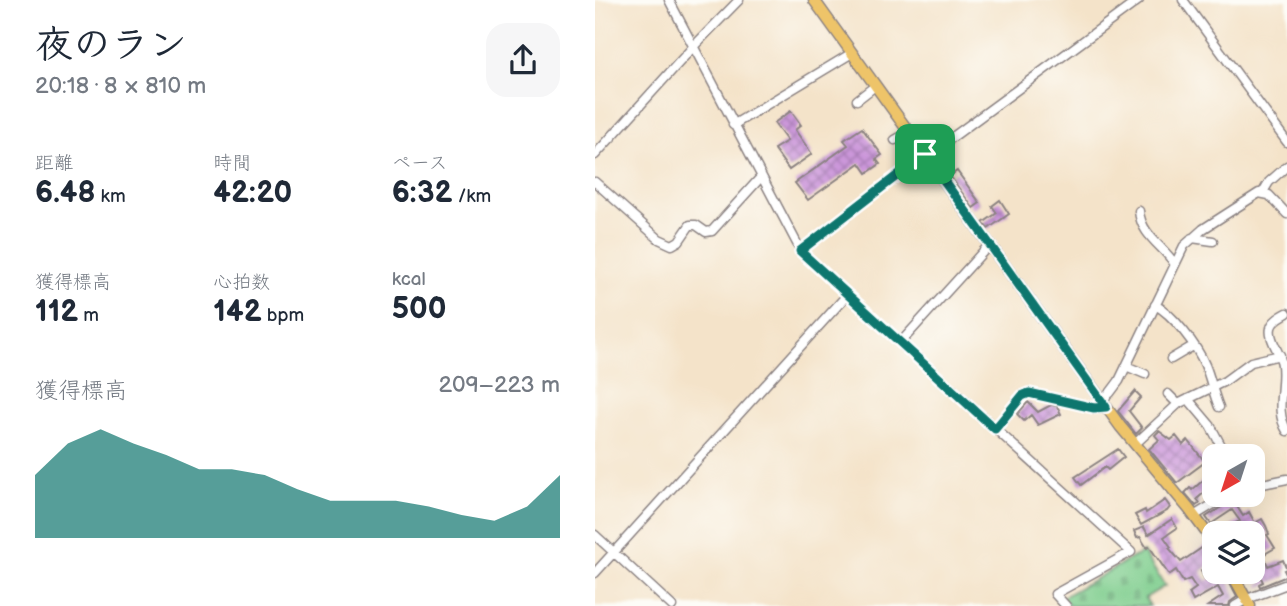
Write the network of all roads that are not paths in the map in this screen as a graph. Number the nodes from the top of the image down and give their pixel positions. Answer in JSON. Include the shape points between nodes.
{"nodes":[{"id":1,"x":669,"y":0,"type":"edge"},
{"id":2,"x":739,"y":0,"type":"edge"},
{"id":3,"x":814,"y":0,"type":"edge"},
{"id":4,"x":1139,"y":0,"type":"edge"},
{"id":5,"x":1183,"y":0,"type":"edge"},
{"id":6,"x":693,"y":47,"type":"junction"},
{"id":7,"x":852,"y":53,"type":"junction"},
{"id":8,"x":875,"y":86,"type":"junction"},
{"id":9,"x":857,"y":100,"type":"dead end"},
{"id":10,"x":733,"y":125,"type":"junction"},
{"id":11,"x":909,"y":132,"type":"junction"},
{"id":12,"x":895,"y":140,"type":"dead end"},
{"id":13,"x":1287,"y":142,"type":"edge"},
{"id":14,"x":595,"y":155,"type":"edge"},
{"id":15,"x":926,"y":155,"type":"junction"},
{"id":16,"x":1287,"y":166,"type":"edge"},
{"id":17,"x":761,"y":177,"type":"junction"},
{"id":18,"x":595,"y":182,"type":"edge"},
{"id":19,"x":1263,"y":192,"type":"junction"},
{"id":20,"x":1139,"y":211,"type":"dead end"},
{"id":21,"x":1287,"y":214,"type":"edge"},
{"id":22,"x":1192,"y":238,"type":"junction"},
{"id":23,"x":1213,"y":242,"type":"dead end"},
{"id":24,"x":990,"y":244,"type":"junction"},
{"id":25,"x":800,"y":251,"type":"junction"},
{"id":26,"x":1174,"y":263,"type":"junction"},
{"id":27,"x":848,"y":294,"type":"junction"},
{"id":28,"x":1155,"y":305,"type":"junction"},
{"id":29,"x":1287,"y":313,"type":"edge"},
{"id":30,"x":901,"y":342,"type":"junction"},
{"id":31,"x":1193,"y":346,"type":"junction"},
{"id":32,"x":1280,"y":355,"type":"junction"},
{"id":33,"x":1171,"y":359,"type":"dead end"},
{"id":34,"x":1126,"y":366,"type":"junction"},
{"id":35,"x":1145,"y":374,"type":"dead end"},
{"id":36,"x":1211,"y":388,"type":"junction"},
{"id":37,"x":1168,"y":394,"type":"dead end"},
{"id":38,"x":1188,"y":399,"type":"junction"},
{"id":39,"x":1104,"y":403,"type":"junction"},
{"id":40,"x":1178,"y":404,"type":"junction"},
{"id":41,"x":1219,"y":407,"type":"dead end"},
{"id":42,"x":995,"y":429,"type":"junction"},
{"id":43,"x":1287,"y":431,"type":"edge"},
{"id":44,"x":1135,"y":444,"type":"junction"},
{"id":45,"x":1220,"y":444,"type":"edge"},
{"id":46,"x":1287,"y":479,"type":"edge"},
{"id":47,"x":1265,"y":484,"type":"edge"},
{"id":48,"x":1207,"y":508,"type":"edge"},
{"id":49,"x":1194,"y":516,"type":"junction"},
{"id":50,"x":1202,"y":527,"type":"edge"},
{"id":51,"x":595,"y":535,"type":"edge"},
{"id":52,"x":614,"y":551,"type":"junction"},
{"id":53,"x":595,"y":572,"type":"edge"},
{"id":54,"x":1238,"y":584,"type":"edge"},
{"id":55,"x":1287,"y":584,"type":"edge"},
{"id":56,"x":1248,"y":602,"type":"edge"},
{"id":57,"x":672,"y":606,"type":"edge"},
{"id":58,"x":1066,"y":606,"type":"edge"},
{"id":59,"x":1234,"y":606,"type":"edge"}],
"edges":[{"from":1,"to":6,"type":"street"},
{"from":2,"to":6,"type":"street"},
{"from":3,"to":7,"type":"main road"},
{"from":4,"to":15,"type":"street"},
{"from":5,"to":13,"type":"street"},
{"from":6,"to":10,"type":"street"},
{"from":6,"to":14,"type":"street"},
{"from":7,"to":8,"type":"main road"},
{"from":7,"to":10,"type":"street"},
{"from":8,"to":9,"type":"street"},
{"from":8,"to":11,"type":"main road"},
{"from":10,"to":17,"type":"street"},
{"from":11,"to":12,"type":"street"},
{"from":11,"to":15,"type":"main road"},
{"from":15,"to":24,"type":"main road"},
{"from":15,"to":25,"type":"street"},
{"from":16,"to":19,"type":"street"},
{"from":17,"to":18,"type":"street","via":[[712,231],[690,225],[672,245],[659,239]]},
{"from":17,"to":25,"type":"street"},
{"from":19,"to":21,"type":"street"},
{"from":19,"to":22,"type":"street"},
{"from":20,"to":26,"type":"street","via":[[1146,230]]},
{"from":22,"to":23,"type":"street"},
{"from":22,"to":26,"type":"street"},
{"from":24,"to":30,"type":"street"},
{"from":24,"to":39,"type":"main road"},
{"from":25,"to":27,"type":"street"},
{"from":26,"to":28,"type":"street"},
{"from":27,"to":30,"type":"street"},
{"from":27,"to":52,"type":"street"},
{"from":28,"to":31,"type":"street","via":[[1174,320]]},
{"from":28,"to":34,"type":"street"},
{"from":29,"to":32,"type":"street","via":[[1270,329]]},
{"from":30,"to":42,"type":"street"},
{"from":31,"to":33,"type":"street"},
{"from":31,"to":36,"type":"street"},
{"from":32,"to":36,"type":"street","via":[[1251,362]]},
{"from":32,"to":43,"type":"street","via":[[1284,381],[1279,410]]},
{"from":34,"to":35,"type":"street"},
{"from":34,"to":39,"type":"street"},
{"from":36,"to":38,"type":"street"},
{"from":36,"to":41,"type":"street"},
{"from":37,"to":40,"type":"street"},
{"from":38,"to":40,"type":"street"},
{"from":38,"to":45,"type":"street"},
{"from":39,"to":42,"type":"street","via":[[1094,408],[1029,393]]},
{"from":39,"to":44,"type":"main road"},
{"from":40,"to":44,"type":"street"},
{"from":42,"to":58,"type":"street","via":[[1131,552],[1055,594]]},
{"from":44,"to":49,"type":"main road"},
{"from":46,"to":47,"type":"street"},
{"from":48,"to":49,"type":"street"},
{"from":49,"to":50,"type":"main road"},
{"from":51,"to":52,"type":"street"},
{"from":52,"to":53,"type":"street"},
{"from":52,"to":57,"type":"street"},
{"from":54,"to":56,"type":"main road"},
{"from":55,"to":56,"type":"street"},
{"from":56,"to":59,"type":"street"}]}
